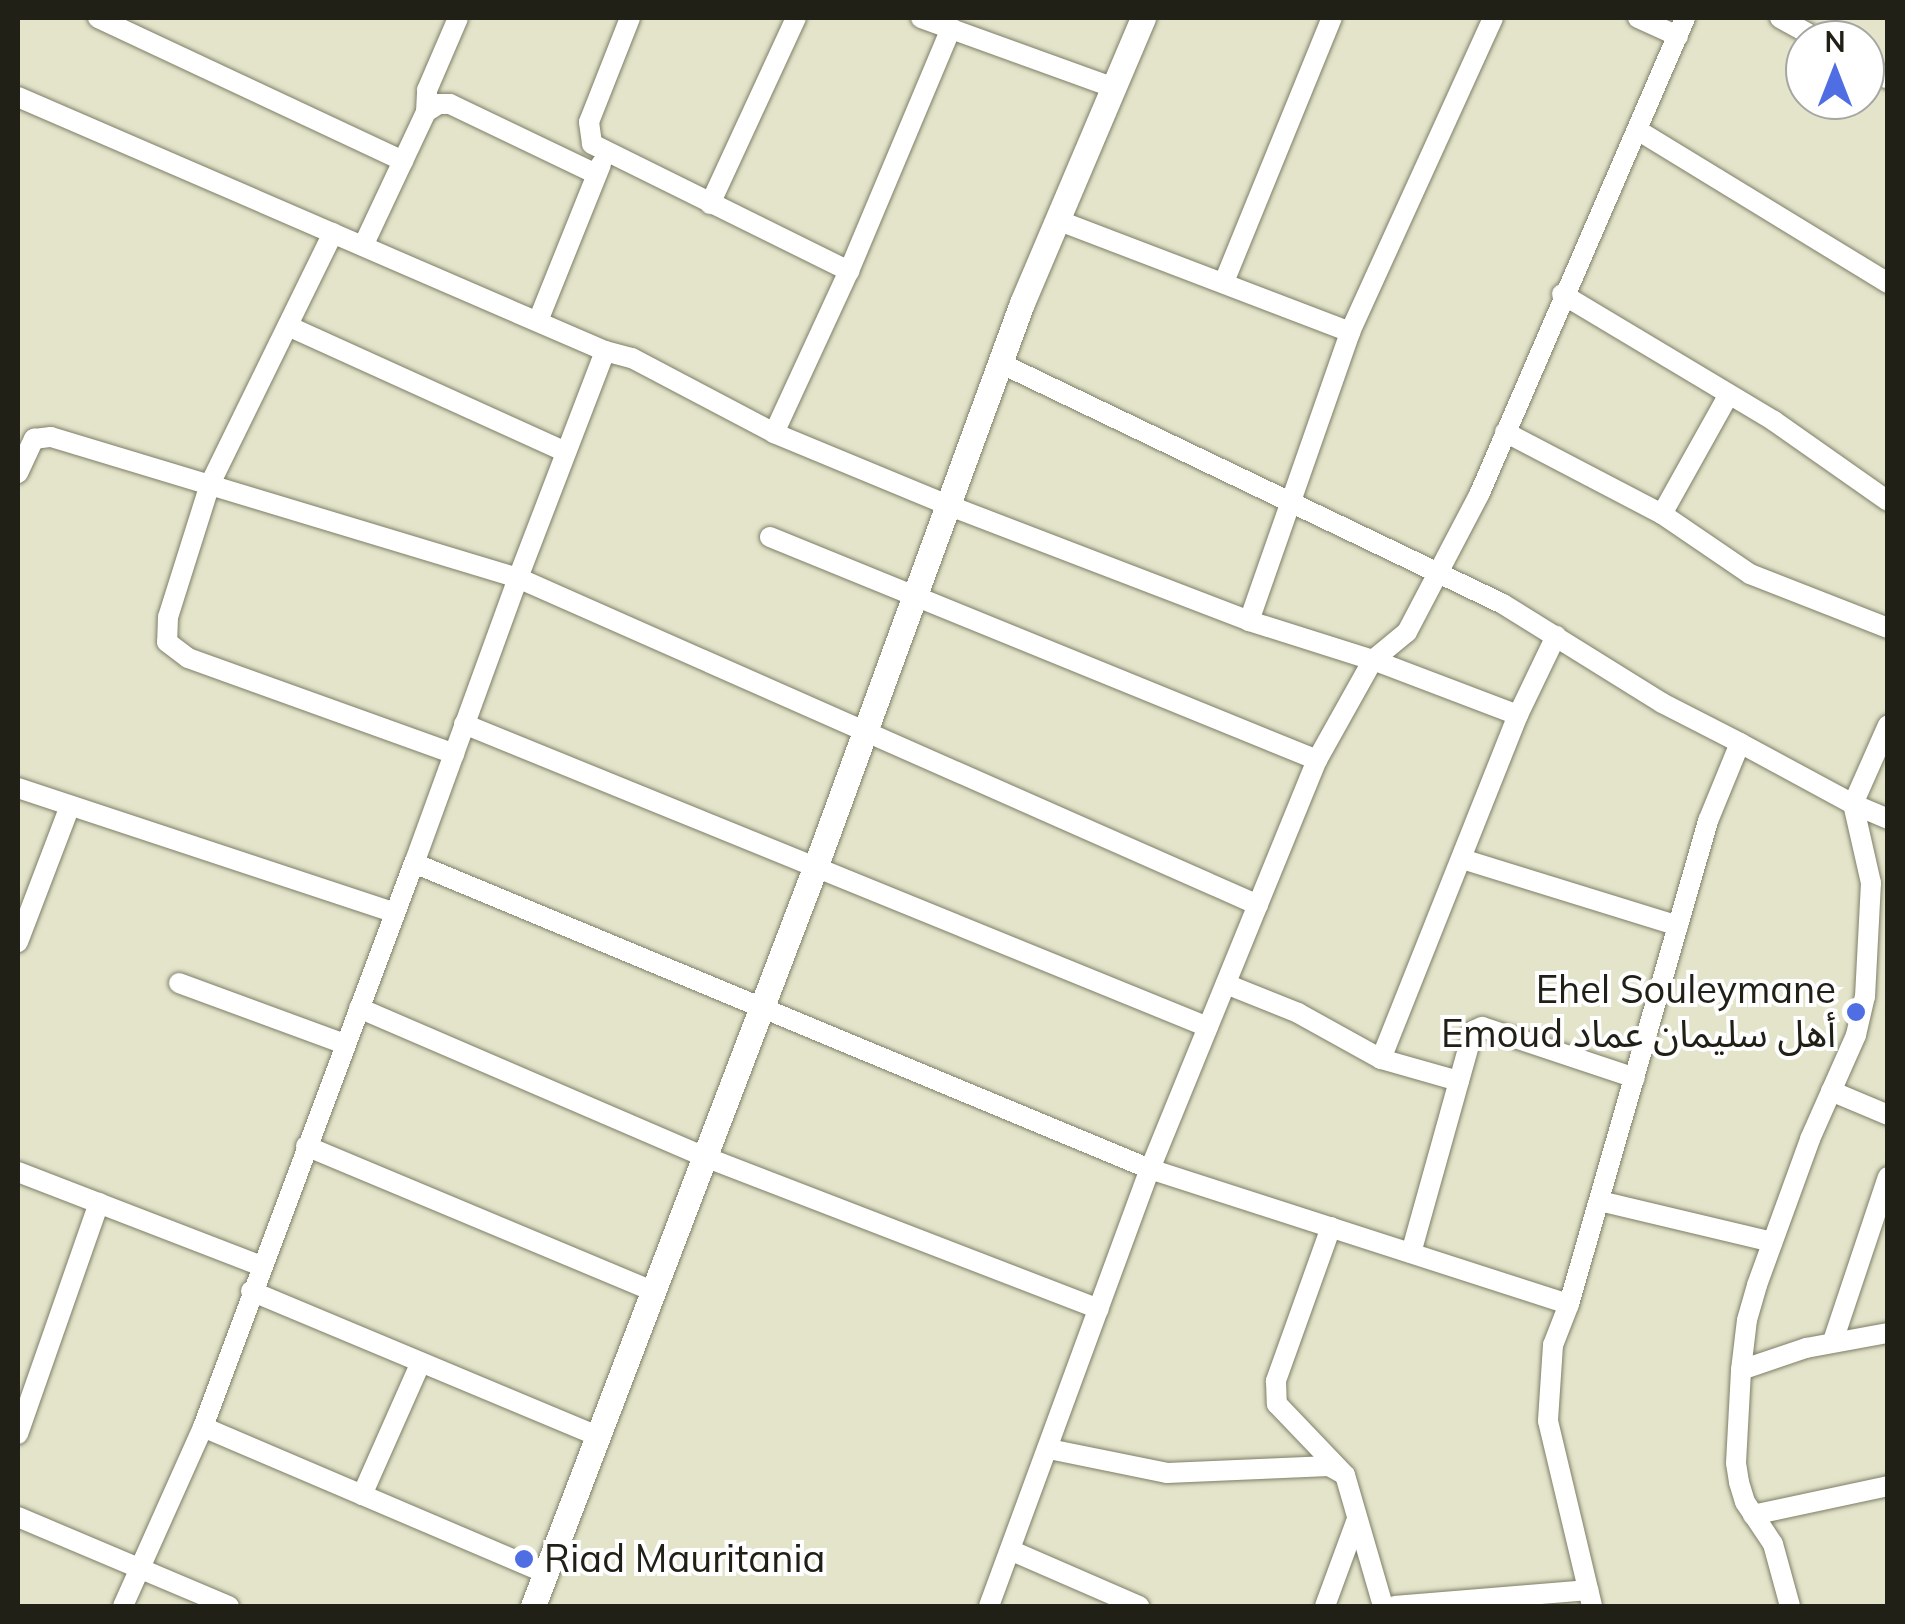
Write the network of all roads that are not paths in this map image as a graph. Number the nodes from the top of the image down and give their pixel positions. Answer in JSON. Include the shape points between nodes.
{"nodes":[{"id":1,"x":98,"y":18,"type":"edge"},
{"id":2,"x":458,"y":18,"type":"edge"},
{"id":3,"x":630,"y":18,"type":"edge"},
{"id":4,"x":796,"y":18,"type":"edge"},
{"id":5,"x":921,"y":18,"type":"edge"},
{"id":6,"x":1144,"y":18,"type":"edge"},
{"id":7,"x":1332,"y":18,"type":"edge"},
{"id":8,"x":1493,"y":18,"type":"edge"},
{"id":9,"x":1638,"y":18,"type":"edge"},
{"id":10,"x":1681,"y":27,"type":"edge"},
{"id":11,"x":951,"y":28,"type":"junction"},
{"id":12,"x":1114,"y":88,"type":"junction"},
{"id":13,"x":18,"y":96,"type":"edge"},
{"id":14,"x":426,"y":112,"type":"junction"},
{"id":15,"x":1639,"y":131,"type":"junction"},
{"id":16,"x":605,"y":153,"type":"junction"},
{"id":17,"x":403,"y":161,"type":"junction"},
{"id":18,"x":596,"y":174,"type":"junction"},
{"id":19,"x":710,"y":204,"type":"junction"},
{"id":20,"x":1057,"y":220,"type":"junction"},
{"id":21,"x":333,"y":233,"type":"junction"},
{"id":22,"x":363,"y":246,"type":"junction"},
{"id":23,"x":849,"y":271,"type":"junction"},
{"id":24,"x":1224,"y":282,"type":"junction"},
{"id":25,"x":1888,"y":283,"type":"edge"},
{"id":26,"x":1562,"y":294,"type":"junction"},
{"id":27,"x":538,"y":321,"type":"junction"},
{"id":28,"x":288,"y":326,"type":"junction"},
{"id":29,"x":1350,"y":332,"type":"junction"},
{"id":30,"x":605,"y":350,"type":"junction"},
{"id":31,"x":1000,"y":363,"type":"junction"},
{"id":32,"x":1729,"y":394,"type":"junction"},
{"id":33,"x":1506,"y":432,"type":"junction"},
{"id":34,"x":774,"y":434,"type":"junction"},
{"id":35,"x":566,"y":452,"type":"junction"},
{"id":36,"x":18,"y":473,"type":"edge"},
{"id":37,"x":210,"y":484,"type":"junction"},
{"id":38,"x":1888,"y":501,"type":"edge"},
{"id":39,"x":1293,"y":502,"type":"junction"},
{"id":40,"x":950,"y":506,"type":"junction"},
{"id":41,"x":1662,"y":514,"type":"junction"},
{"id":42,"x":770,"y":537,"type":"dead end"},
{"id":43,"x":1438,"y":572,"type":"junction"},
{"id":44,"x":518,"y":578,"type":"junction"},
{"id":45,"x":916,"y":596,"type":"junction"},
{"id":46,"x":1249,"y":621,"type":"junction"},
{"id":47,"x":1888,"y":628,"type":"edge"},
{"id":48,"x":1556,"y":636,"type":"junction"},
{"id":49,"x":1373,"y":660,"type":"junction"},
{"id":50,"x":1518,"y":715,"type":"junction"},
{"id":51,"x":464,"y":724,"type":"junction"},
{"id":52,"x":1888,"y":726,"type":"edge"},
{"id":53,"x":864,"y":732,"type":"junction"},
{"id":54,"x":1740,"y":742,"type":"junction"},
{"id":55,"x":454,"y":754,"type":"junction"},
{"id":56,"x":1318,"y":760,"type":"junction"},
{"id":57,"x":18,"y":788,"type":"edge"},
{"id":58,"x":1853,"y":804,"type":"junction"},
{"id":59,"x":70,"y":806,"type":"junction"},
{"id":60,"x":1888,"y":819,"type":"edge"},
{"id":61,"x":1462,"y":859,"type":"junction"},
{"id":62,"x":414,"y":862,"type":"junction"},
{"id":63,"x":815,"y":868,"type":"junction"},
{"id":64,"x":1258,"y":905,"type":"junction"},
{"id":65,"x":395,"y":913,"type":"junction"},
{"id":66,"x":1678,"y":926,"type":"junction"},
{"id":67,"x":18,"y":942,"type":"edge"},
{"id":68,"x":179,"y":983,"type":"dead end"},
{"id":69,"x":1226,"y":984,"type":"junction"},
{"id":70,"x":1865,"y":997,"type":"junction"},
{"id":71,"x":1888,"y":1005,"type":"edge"},
{"id":72,"x":359,"y":1008,"type":"junction"},
{"id":73,"x":762,"y":1008,"type":"junction"},
{"id":74,"x":1208,"y":1027,"type":"junction"},
{"id":75,"x":345,"y":1044,"type":"junction"},
{"id":76,"x":1381,"y":1059,"type":"junction"},
{"id":77,"x":1635,"y":1078,"type":"junction"},
{"id":78,"x":1459,"y":1081,"type":"junction"},
{"id":79,"x":1831,"y":1091,"type":"junction"},
{"id":80,"x":1888,"y":1115,"type":"edge"},
{"id":81,"x":306,"y":1146,"type":"junction"},
{"id":82,"x":705,"y":1157,"type":"junction"},
{"id":83,"x":1150,"y":1168,"type":"junction"},
{"id":84,"x":18,"y":1172,"type":"edge"},
{"id":85,"x":1888,"y":1176,"type":"edge"},
{"id":86,"x":1600,"y":1200,"type":"junction"},
{"id":87,"x":98,"y":1203,"type":"junction"},
{"id":88,"x":1331,"y":1227,"type":"junction"},
{"id":89,"x":1772,"y":1242,"type":"junction"},
{"id":90,"x":1411,"y":1253,"type":"junction"},
{"id":91,"x":262,"y":1266,"type":"junction"},
{"id":92,"x":251,"y":1290,"type":"junction"},
{"id":93,"x":654,"y":1290,"type":"junction"},
{"id":94,"x":1569,"y":1304,"type":"junction"},
{"id":95,"x":1098,"y":1309,"type":"junction"},
{"id":96,"x":1888,"y":1333,"type":"edge"},
{"id":97,"x":1834,"y":1341,"type":"junction"},
{"id":98,"x":421,"y":1362,"type":"junction"},
{"id":99,"x":1741,"y":1370,"type":"junction"},
{"id":100,"x":203,"y":1427,"type":"junction"},
{"id":101,"x":18,"y":1434,"type":"edge"},
{"id":102,"x":598,"y":1436,"type":"junction"},
{"id":103,"x":1050,"y":1449,"type":"junction"},
{"id":104,"x":1345,"y":1475,"type":"junction"},
{"id":105,"x":1888,"y":1486,"type":"edge"},
{"id":106,"x":362,"y":1495,"type":"junction"},
{"id":107,"x":1754,"y":1515,"type":"junction"},
{"id":108,"x":18,"y":1517,"type":"edge"},
{"id":109,"x":1358,"y":1519,"type":"junction"},
{"id":110,"x":1010,"y":1550,"type":"junction"},
{"id":111,"x":140,"y":1572,"type":"junction"},
{"id":112,"x":546,"y":1573,"type":"junction"},
{"id":113,"x":1590,"y":1598,"type":"edge"},
{"id":114,"x":124,"y":1606,"type":"edge"},
{"id":115,"x":229,"y":1606,"type":"edge"},
{"id":116,"x":533,"y":1606,"type":"edge"},
{"id":117,"x":989,"y":1606,"type":"edge"},
{"id":118,"x":1140,"y":1606,"type":"edge"},
{"id":119,"x":1325,"y":1606,"type":"edge"},
{"id":120,"x":1383,"y":1606,"type":"edge"},
{"id":121,"x":1395,"y":1606,"type":"edge"},
{"id":122,"x":1790,"y":1606,"type":"edge"}],
"edges":[{"from":1,"to":17,"type":"street"},
{"from":2,"to":14,"type":"street","via":[[426,90]]},
{"from":3,"to":16,"type":"street","via":[[588,122],[592,144]]},
{"from":4,"to":19,"type":"street"},
{"from":5,"to":11,"type":"street"},
{"from":6,"to":12,"type":"street"},
{"from":7,"to":24,"type":"street"},
{"from":8,"to":29,"type":"street"},
{"from":9,"to":10,"type":"street"},
{"from":10,"to":15,"type":"street"},
{"from":11,"to":12,"type":"street"},
{"from":11,"to":23,"type":"street"},
{"from":12,"to":20,"type":"street"},
{"from":13,"to":21,"type":"street"},
{"from":14,"to":17,"type":"street"},
{"from":14,"to":18,"type":"street","via":[[450,104]]},
{"from":15,"to":25,"type":"street"},
{"from":15,"to":26,"type":"street"},
{"from":16,"to":18,"type":"street"},
{"from":16,"to":19,"type":"street"},
{"from":17,"to":22,"type":"street"},
{"from":18,"to":27,"type":"street"},
{"from":19,"to":23,"type":"street"},
{"from":20,"to":24,"type":"street"},
{"from":20,"to":31,"type":"street"},
{"from":21,"to":22,"type":"street"},
{"from":21,"to":28,"type":"street"},
{"from":22,"to":27,"type":"street"},
{"from":23,"to":34,"type":"street"},
{"from":24,"to":29,"type":"street"},
{"from":26,"to":32,"type":"street"},
{"from":26,"to":33,"type":"street"},
{"from":27,"to":30,"type":"street"},
{"from":28,"to":35,"type":"street"},
{"from":28,"to":37,"type":"street"},
{"from":29,"to":39,"type":"street"},
{"from":30,"to":34,"type":"street"},
{"from":30,"to":35,"type":"street"},
{"from":31,"to":39,"type":"street"},
{"from":31,"to":40,"type":"street"},
{"from":32,"to":38,"type":"street"},
{"from":32,"to":41,"type":"street"},
{"from":33,"to":41,"type":"street"},
{"from":33,"to":43,"type":"street"},
{"from":34,"to":40,"type":"street"},
{"from":35,"to":44,"type":"street"},
{"from":36,"to":37,"type":"street","via":[[34,440],[50,438]]},
{"from":37,"to":44,"type":"street"},
{"from":37,"to":55,"type":"street","via":[[168,618],[167,642],[188,658]]},
{"from":39,"to":43,"type":"street"},
{"from":39,"to":46,"type":"street"},
{"from":40,"to":45,"type":"street"},
{"from":40,"to":46,"type":"street"},
{"from":41,"to":47,"type":"street","via":[[1750,574]]},
{"from":42,"to":45,"type":"street"},
{"from":43,"to":48,"type":"street"},
{"from":43,"to":49,"type":"street","via":[[1406,632]]},
{"from":44,"to":51,"type":"street"},
{"from":44,"to":53,"type":"street"},
{"from":45,"to":53,"type":"street"},
{"from":45,"to":56,"type":"street"},
{"from":46,"to":49,"type":"street"},
{"from":48,"to":50,"type":"street"},
{"from":48,"to":54,"type":"street","via":[[1662,703]]},
{"from":49,"to":50,"type":"street"},
{"from":49,"to":56,"type":"street"},
{"from":50,"to":61,"type":"street"},
{"from":51,"to":55,"type":"street"},
{"from":51,"to":63,"type":"street"},
{"from":52,"to":58,"type":"street"},
{"from":53,"to":63,"type":"street"},
{"from":53,"to":64,"type":"street"},
{"from":54,"to":58,"type":"street"},
{"from":54,"to":66,"type":"street","via":[[1708,821]]},
{"from":55,"to":62,"type":"street"},
{"from":56,"to":64,"type":"street"},
{"from":57,"to":59,"type":"street"},
{"from":58,"to":60,"type":"street"},
{"from":58,"to":70,"type":"street","via":[[1871,883]]},
{"from":59,"to":65,"type":"street"},
{"from":59,"to":67,"type":"street"},
{"from":61,"to":66,"type":"street"},
{"from":61,"to":76,"type":"street"},
{"from":62,"to":65,"type":"street"},
{"from":62,"to":73,"type":"street"},
{"from":63,"to":73,"type":"street"},
{"from":63,"to":74,"type":"street"},
{"from":64,"to":69,"type":"street"},
{"from":65,"to":72,"type":"street"},
{"from":66,"to":77,"type":"street"},
{"from":68,"to":75,"type":"street"},
{"from":69,"to":74,"type":"street"},
{"from":69,"to":76,"type":"street","via":[[1298,1013]]},
{"from":70,"to":71,"type":"street"},
{"from":70,"to":79,"type":"street"},
{"from":72,"to":75,"type":"street"},
{"from":72,"to":82,"type":"street"},
{"from":73,"to":82,"type":"street"},
{"from":73,"to":83,"type":"street"},
{"from":74,"to":83,"type":"street"},
{"from":75,"to":81,"type":"street"},
{"from":76,"to":78,"type":"street"},
{"from":77,"to":78,"type":"street","via":[[1482,1027],[1469,1039]]},
{"from":77,"to":86,"type":"street"},
{"from":78,"to":90,"type":"street"},
{"from":79,"to":80,"type":"street"},
{"from":79,"to":89,"type":"street"},
{"from":81,"to":91,"type":"street"},
{"from":81,"to":93,"type":"street"},
{"from":82,"to":93,"type":"street"},
{"from":82,"to":95,"type":"street"},
{"from":83,"to":88,"type":"street"},
{"from":83,"to":95,"type":"street"},
{"from":84,"to":87,"type":"street"},
{"from":85,"to":97,"type":"street"},
{"from":86,"to":89,"type":"street"},
{"from":86,"to":94,"type":"street"},
{"from":87,"to":91,"type":"street"},
{"from":87,"to":101,"type":"street"},
{"from":88,"to":90,"type":"street"},
{"from":88,"to":104,"type":"street","via":[[1276,1382],[1278,1404]]},
{"from":89,"to":99,"type":"street","via":[[1747,1320]]},
{"from":90,"to":94,"type":"street"},
{"from":91,"to":92,"type":"street"},
{"from":92,"to":98,"type":"street"},
{"from":92,"to":100,"type":"street"},
{"from":93,"to":102,"type":"street"},
{"from":94,"to":113,"type":"street","via":[[1553,1345],[1548,1421]]},
{"from":95,"to":103,"type":"street"},
{"from":96,"to":97,"type":"street"},
{"from":97,"to":99,"type":"street"},
{"from":98,"to":102,"type":"street"},
{"from":98,"to":106,"type":"street"},
{"from":99,"to":107,"type":"street","via":[[1736,1463]]},
{"from":100,"to":106,"type":"street"},
{"from":100,"to":111,"type":"street"},
{"from":102,"to":112,"type":"street"},
{"from":103,"to":104,"type":"street","via":[[1167,1473],[1309,1464]]},
{"from":103,"to":110,"type":"street"},
{"from":104,"to":109,"type":"street"},
{"from":105,"to":107,"type":"street"},
{"from":106,"to":112,"type":"street"},
{"from":107,"to":122,"type":"street","via":[[1780,1560]]},
{"from":108,"to":111,"type":"street"},
{"from":109,"to":119,"type":"street"},
{"from":109,"to":120,"type":"street"},
{"from":110,"to":117,"type":"street"},
{"from":110,"to":118,"type":"street"},
{"from":111,"to":114,"type":"street"},
{"from":111,"to":115,"type":"street"},
{"from":112,"to":116,"type":"street"},
{"from":113,"to":121,"type":"street"}]}
